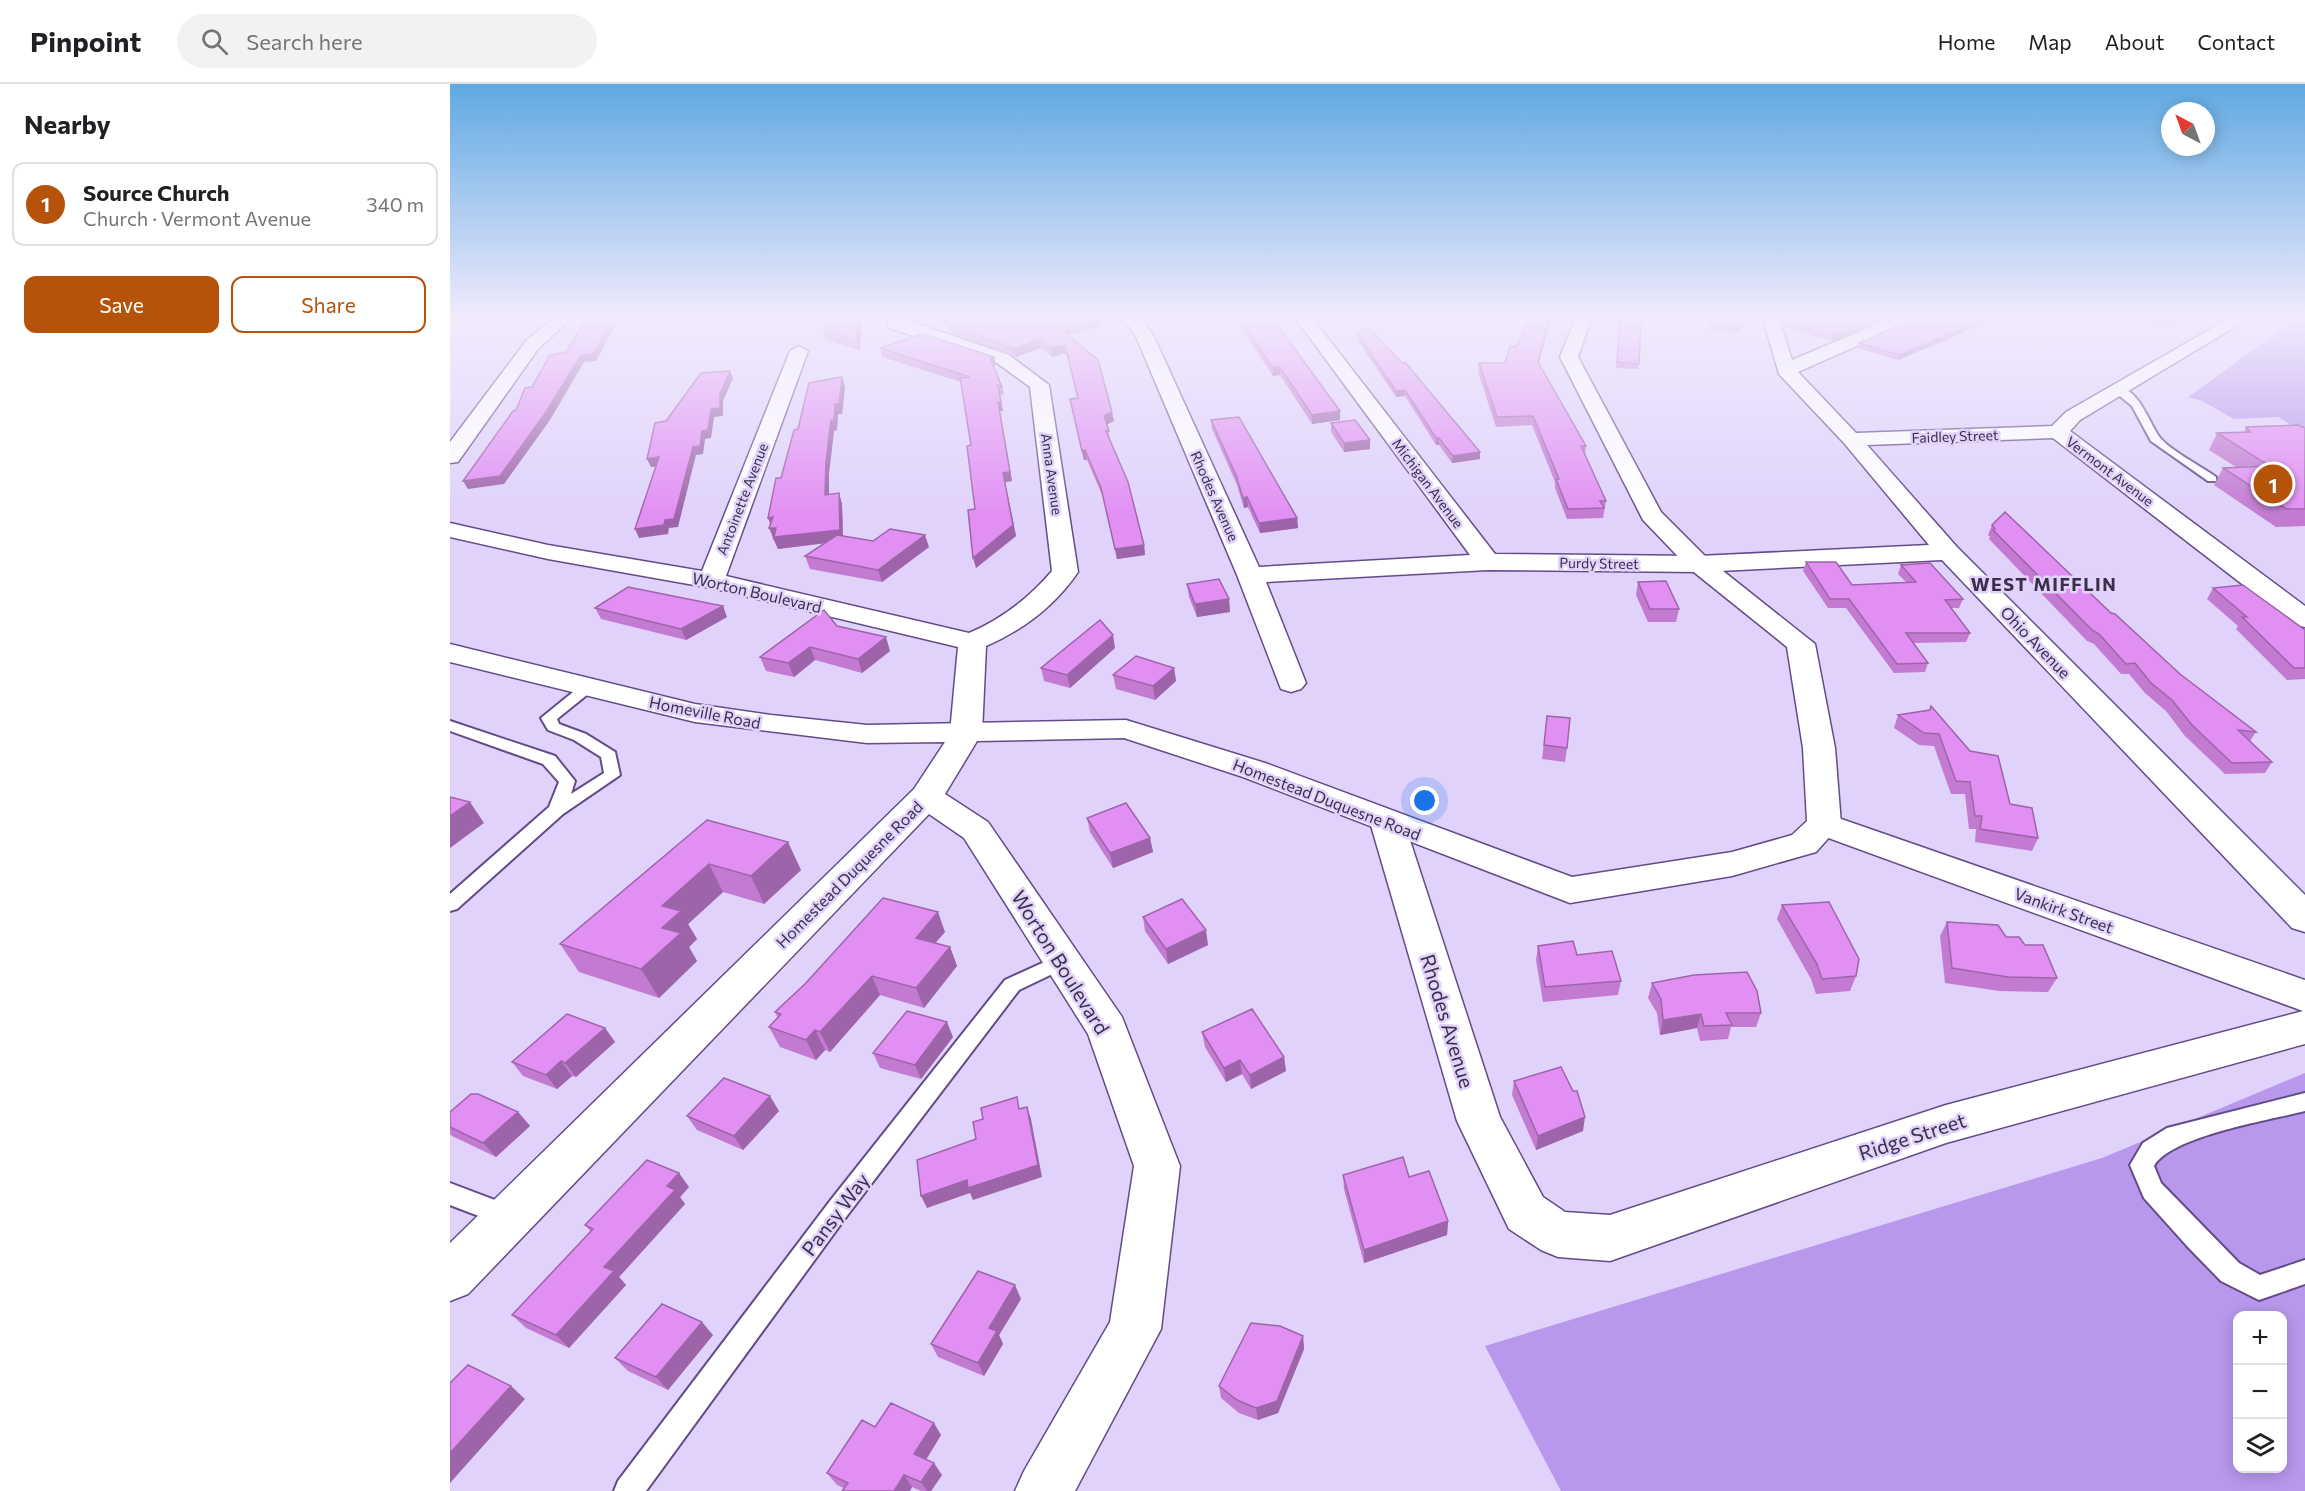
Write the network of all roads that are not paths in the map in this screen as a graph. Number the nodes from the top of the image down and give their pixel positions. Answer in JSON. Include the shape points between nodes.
{"nodes":[{"id":1,"x":503,"y":385,"type":"edge"},
{"id":2,"x":786,"y":385,"type":"edge"},
{"id":3,"x":1039,"y":385,"type":"edge"},
{"id":4,"x":1166,"y":385,"type":"edge"},
{"id":5,"x":1354,"y":385,"type":"edge"},
{"id":6,"x":1583,"y":385,"type":"edge"},
{"id":7,"x":1801,"y":385,"type":"edge"},
{"id":8,"x":2127,"y":385,"type":"edge"},
{"id":9,"x":2118,"y":390,"type":"junction"},
{"id":10,"x":2058,"y":432,"type":"junction"},
{"id":11,"x":1851,"y":439,"type":"junction"},
{"id":12,"x":450,"y":457,"type":"edge"},
{"id":13,"x":2212,"y":479,"type":"dead end"},
{"id":14,"x":450,"y":530,"type":"edge"},
{"id":15,"x":1948,"y":552,"type":"junction"},
{"id":16,"x":1488,"y":562,"type":"junction"},
{"id":17,"x":1699,"y":564,"type":"junction"},
{"id":18,"x":1250,"y":575,"type":"junction"},
{"id":19,"x":711,"y":580,"type":"junction"},
{"id":20,"x":2305,"y":619,"type":"edge"},
{"id":21,"x":972,"y":642,"type":"junction"},
{"id":22,"x":450,"y":653,"type":"edge"},
{"id":23,"x":1291,"y":683,"type":"dead end"},
{"id":24,"x":588,"y":687,"type":"junction"},
{"id":25,"x":450,"y":726,"type":"edge"},
{"id":26,"x":966,"y":733,"type":"junction"},
{"id":27,"x":926,"y":797,"type":"junction"},
{"id":28,"x":556,"y":810,"type":"junction"},
{"id":29,"x":1387,"y":822,"type":"junction"},
{"id":30,"x":1824,"y":824,"type":"junction"},
{"id":31,"x":450,"y":904,"type":"edge"},
{"id":32,"x":2305,"y":918,"type":"edge"},
{"id":33,"x":1062,"y":961,"type":"junction"},
{"id":34,"x":2305,"y":996,"type":"edge"},
{"id":35,"x":2305,"y":1027,"type":"edge"},
{"id":36,"x":2305,"y":1102,"type":"edge"},
{"id":37,"x":450,"y":1194,"type":"edge"},
{"id":38,"x":1526,"y":1213,"type":"joint"},
{"id":39,"x":510,"y":1217,"type":"junction"},
{"id":40,"x":2305,"y":1272,"type":"edge"},
{"id":41,"x":450,"y":1277,"type":"edge"},
{"id":42,"x":628,"y":1491,"type":"edge"},
{"id":43,"x":1044,"y":1491,"type":"edge"}],
"edges":[{"from":1,"to":12,"type":"street"},
{"from":2,"to":19,"type":"street","name":"Antoinette Avenue"},
{"from":3,"to":21,"type":"street","name":"Anna Avenue","via":[[1065,572],[1042,601],[998,631]]},
{"from":4,"to":18,"type":"street","name":"Rhodes Avenue"},
{"from":5,"to":16,"type":"street","name":"Michigan Avenue"},
{"from":6,"to":17,"type":"street","via":[[1651,515]]},
{"from":7,"to":11,"type":"street","name":"Ohio Avenue"},
{"from":8,"to":9,"type":"street","name":"Vermont Avenue"},
{"from":9,"to":10,"type":"street","name":"Vermont Avenue","via":[[2073,416]]},
{"from":9,"to":13,"type":"lane","via":[[2136,404],[2155,439]]},
{"from":10,"to":11,"type":"street","name":"Faidley Street"},
{"from":10,"to":20,"type":"street","name":"Vermont Avenue"},
{"from":11,"to":15,"type":"street","name":"Ohio Avenue"},
{"from":14,"to":19,"type":"street","name":"Worton Boulevard","via":[[548,552]]},
{"from":15,"to":17,"type":"street","name":"Purdy Street"},
{"from":15,"to":32,"type":"street","name":"Ohio Avenue"},
{"from":16,"to":17,"type":"street","name":"Purdy Street"},
{"from":16,"to":18,"type":"street","name":"Purdy Street"},
{"from":17,"to":30,"type":"street","via":[[1801,644],[1819,748]]},
{"from":18,"to":23,"type":"street","name":"Rhodes Avenue"},
{"from":19,"to":21,"type":"street","name":"Worton Boulevard"},
{"from":21,"to":26,"type":"street"},
{"from":22,"to":24,"type":"street","name":"Homeville Road"},
{"from":24,"to":26,"type":"street","name":"Homeville Road","via":[[695,713],[771,724],[867,734]]},
{"from":24,"to":28,"type":"lane","via":[[549,718],[553,727],[580,737],[609,755],[612,775]]},
{"from":25,"to":28,"type":"lane","via":[[549,760],[567,781]]},
{"from":26,"to":27,"type":"street","name":"Homestead Duquesne Road"},
{"from":26,"to":29,"type":"street","name":"Homestead Duquesne Road","via":[[1126,729],[1254,770]]},
{"from":27,"to":33,"type":"street","name":"Worton Boulevard","via":[[976,830]]},
{"from":27,"to":39,"type":"street","name":"Homestead Duquesne Road"},
{"from":28,"to":31,"type":"lane"},
{"from":29,"to":30,"type":"street","name":"Homestead Duquesne Road","via":[[1570,890],[1732,864],[1804,844]]},
{"from":29,"to":38,"type":"street","name":"Rhodes Avenue","via":[[1479,1121]]},
{"from":30,"to":34,"type":"street","name":"Vankirk Street"},
{"from":33,"to":42,"type":"lane","name":"Pansy Way","via":[[1011,985]]},
{"from":33,"to":43,"type":"street","name":"Worton Boulevard","via":[[1107,1029],[1157,1166],[1135,1329]]},
{"from":35,"to":38,"type":"street","name":"Ridge Street","via":[[1946,1124],[1610,1238],[1558,1234]]},
{"from":36,"to":40,"type":"lane","via":[[2175,1135],[2151,1150],[2142,1165],[2152,1190],[2230,1272],[2259,1288]]},
{"from":37,"to":39,"type":"lane"},
{"from":39,"to":41,"type":"street","name":"Homestead Duquesne Road"}]}
